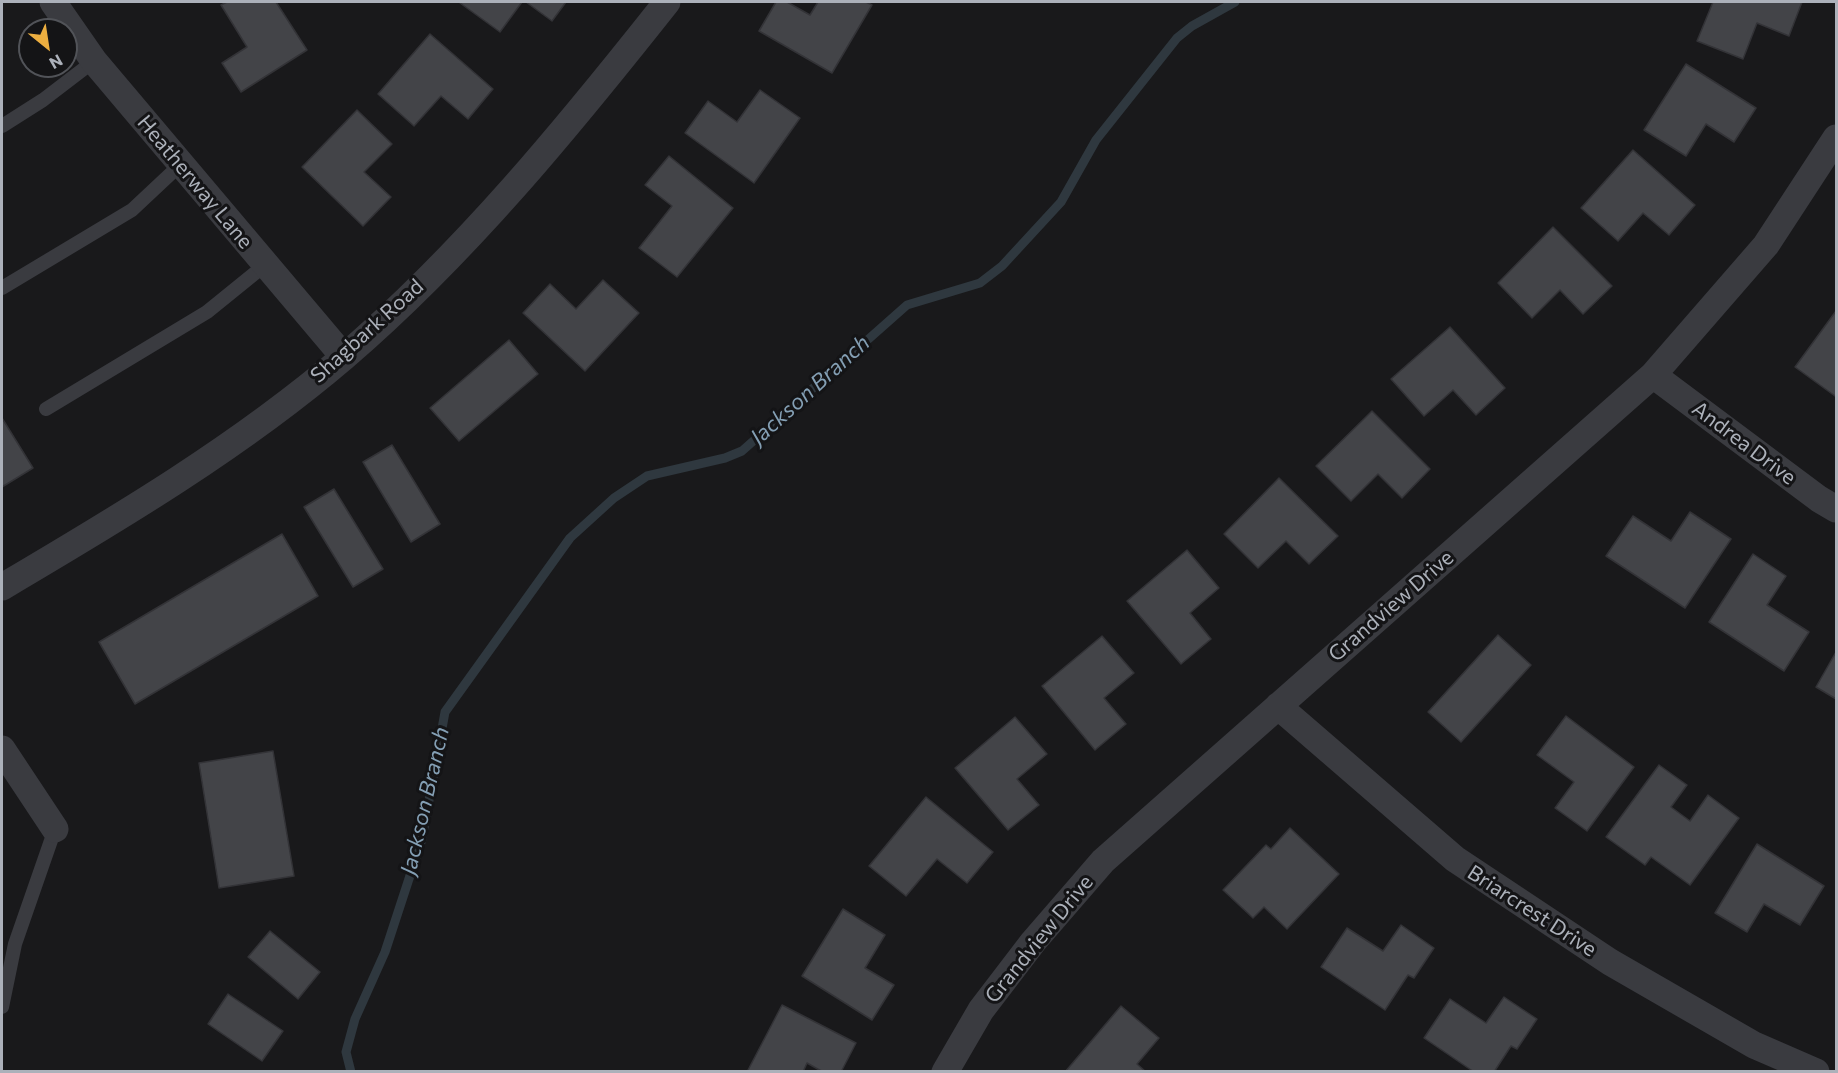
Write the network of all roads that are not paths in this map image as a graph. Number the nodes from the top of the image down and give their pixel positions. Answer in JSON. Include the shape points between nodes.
{"nodes":[{"id":1,"x":53,"y":2,"type":"edge"},
{"id":2,"x":668,"y":2,"type":"edge"},
{"id":3,"x":94,"y":61,"type":"junction"},
{"id":4,"x":2,"y":126,"type":"edge"},
{"id":5,"x":1836,"y":138,"type":"edge"},
{"id":6,"x":180,"y":165,"type":"junction"},
{"id":7,"x":265,"y":265,"type":"junction"},
{"id":8,"x":2,"y":288,"type":"edge"},
{"id":9,"x":344,"y":357,"type":"junction"},
{"id":10,"x":1653,"y":375,"type":"junction"},
{"id":11,"x":46,"y":409,"type":"dead end"},
{"id":12,"x":1836,"y":508,"type":"edge"},
{"id":13,"x":2,"y":587,"type":"edge"},
{"id":14,"x":1278,"y":706,"type":"junction"},
{"id":15,"x":2,"y":749,"type":"edge"},
{"id":16,"x":55,"y":829,"type":"joint"},
{"id":17,"x":2,"y":1007,"type":"edge"},
{"id":18,"x":945,"y":1071,"type":"edge"},
{"id":19,"x":1816,"y":1071,"type":"edge"}],
"edges":[{"from":1,"to":3,"type":"street","name":"Heatherway Lane"},
{"from":2,"to":9,"type":"street","name":"Shagbark Road","via":[[476,231]]},
{"from":3,"to":4,"type":"lane","via":[[44,100]]},
{"from":3,"to":6,"type":"street","name":"Heatherway Lane"},
{"from":5,"to":10,"type":"street","name":"Grandview Drive","via":[[1766,245]]},
{"from":6,"to":7,"type":"street","name":"Heatherway Lane"},
{"from":6,"to":8,"type":"lane","via":[[132,210]]},
{"from":7,"to":9,"type":"street","name":"Heatherway Lane"},
{"from":7,"to":11,"type":"lane","via":[[207,312]]},
{"from":9,"to":13,"type":"street","name":"Shagbark Road","via":[[214,454],[111,523]]},
{"from":10,"to":12,"type":"street","name":"Andrea Drive","via":[[1819,500]]},
{"from":10,"to":14,"type":"street","name":"Grandview Drive"},
{"from":14,"to":18,"type":"street","name":"Grandview Drive","via":[[1103,861],[981,1010]]},
{"from":14,"to":19,"type":"street","name":"Briarcrest Drive","via":[[1455,859],[1620,968],[1754,1045]]},
{"from":15,"to":16,"type":"street"},
{"from":16,"to":17,"type":"lane","via":[[15,944]]}]}
